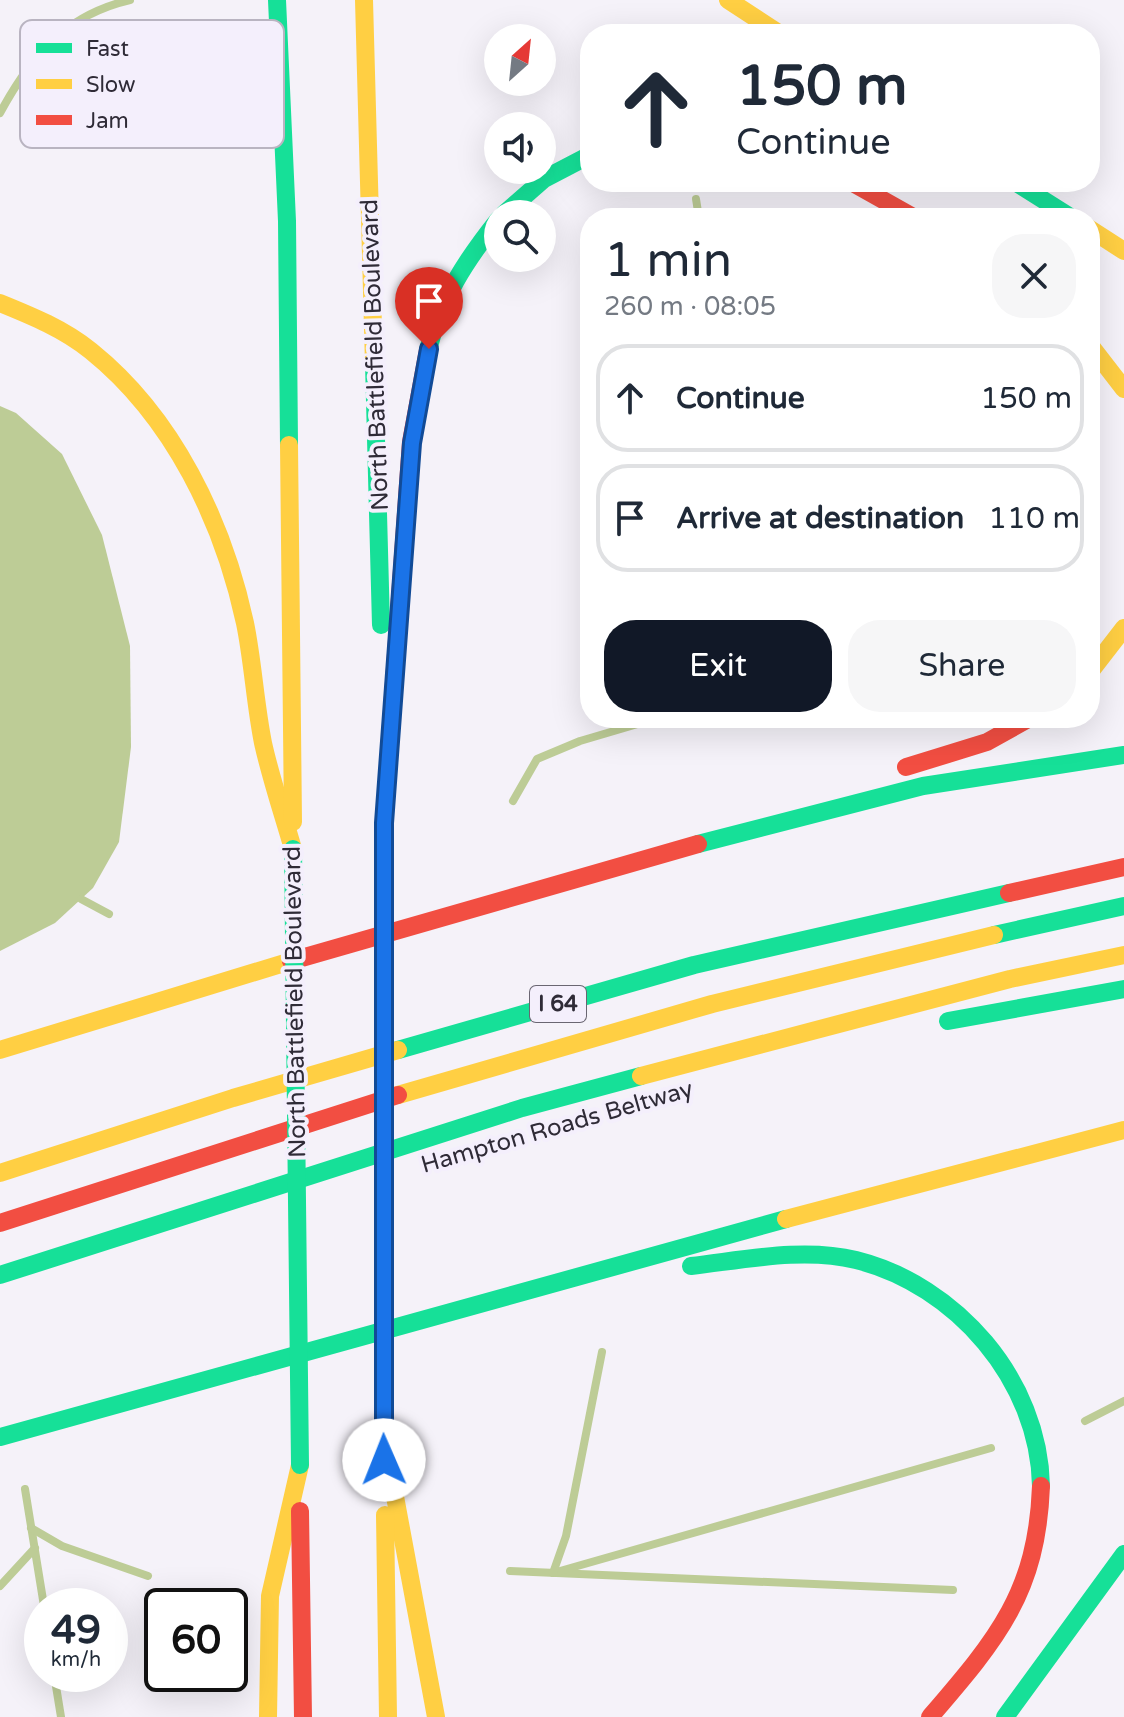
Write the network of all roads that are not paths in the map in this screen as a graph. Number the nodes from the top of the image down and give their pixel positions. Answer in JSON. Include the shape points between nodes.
{"nodes":[{"id":1,"x":277,"y":0,"type":"edge"},
{"id":2,"x":364,"y":0,"type":"edge"},
{"id":3,"x":728,"y":0,"type":"edge"},
{"id":4,"x":278,"y":20,"type":"edge"},
{"id":5,"x":765,"y":24,"type":"edge"},
{"id":6,"x":284,"y":148,"type":"edge"},
{"id":7,"x":580,"y":160,"type":"edge"},
{"id":8,"x":869,"y":192,"type":"edge"},
{"id":9,"x":1031,"y":192,"type":"edge"},
{"id":10,"x":520,"y":200,"type":"edge"},
{"id":11,"x":897,"y":208,"type":"edge"},
{"id":12,"x":1056,"y":208,"type":"edge"},
{"id":13,"x":1100,"y":235,"type":"edge"},
{"id":14,"x":484,"y":237,"type":"edge"},
{"id":15,"x":1124,"y":251,"type":"edge"},
{"id":16,"x":0,"y":303,"type":"edge"},
{"id":17,"x":1100,"y":358,"type":"edge"},
{"id":18,"x":1124,"y":389,"type":"edge"},
{"id":19,"x":1124,"y":628,"type":"edge"},
{"id":20,"x":1100,"y":659,"type":"edge"},
{"id":21,"x":1012,"y":728,"type":"edge"},
{"id":22,"x":1124,"y":755,"type":"edge"},
{"id":23,"x":384,"y":823,"type":"junction"},
{"id":24,"x":727,"y":836,"type":"junction"},
{"id":25,"x":293,"y":849,"type":"junction"},
{"id":26,"x":1124,"y":867,"type":"edge"},
{"id":27,"x":1124,"y":906,"type":"edge"},
{"id":28,"x":1124,"y":955,"type":"edge"},
{"id":29,"x":1124,"y":989,"type":"edge"},
{"id":30,"x":159,"y":999,"type":"junction"},
{"id":31,"x":928,"y":1024,"type":"dead end"},
{"id":32,"x":14,"y":1026,"type":"dead end"},
{"id":33,"x":0,"y":1050,"type":"edge"},
{"id":34,"x":1124,"y":1130,"type":"edge"},
{"id":35,"x":404,"y":1171,"type":"dead end"},
{"id":36,"x":0,"y":1173,"type":"edge"},
{"id":37,"x":359,"y":1186,"type":"dead end"},
{"id":38,"x":314,"y":1200,"type":"dead end"},
{"id":39,"x":284,"y":1210,"type":"dead end"},
{"id":40,"x":0,"y":1223,"type":"edge"},
{"id":41,"x":578,"y":1274,"type":"junction"},
{"id":42,"x":0,"y":1275,"type":"edge"},
{"id":43,"x":383,"y":1432,"type":"junction"},
{"id":44,"x":0,"y":1437,"type":"edge"},
{"id":45,"x":300,"y":1465,"type":"junction"},
{"id":46,"x":1124,"y":1554,"type":"edge"},
{"id":47,"x":268,"y":1717,"type":"edge"},
{"id":48,"x":303,"y":1717,"type":"edge"},
{"id":49,"x":388,"y":1717,"type":"edge"},
{"id":50,"x":436,"y":1717,"type":"edge"},
{"id":51,"x":930,"y":1717,"type":"edge"},
{"id":52,"x":1005,"y":1717,"type":"edge"}],
"edges":[{"from":1,"to":4,"type":"main road","name":"North Battlefield Boulevard"},
{"from":2,"to":23,"type":"main road","name":"North Battlefield Boulevard"},
{"from":3,"to":5,"type":"main road"},
{"from":6,"to":25,"type":"main road","name":"North Battlefield Boulevard"},
{"from":7,"to":10,"type":"main road","via":[[544,179]]},
{"from":8,"to":11,"type":"main road"},
{"from":9,"to":12,"type":"main road"},
{"from":13,"to":15,"type":"main road"},
{"from":14,"to":23,"type":"main road","via":[[468,256],[434,329],[414,420]]},
{"from":16,"to":25,"type":"main road","via":[[64,332],[136,390],[188,469],[241,607],[261,733]]},
{"from":17,"to":18,"type":"main road"},
{"from":19,"to":20,"type":"main road"},
{"from":21,"to":24,"type":"main road","via":[[987,742],[874,777]]},
{"from":22,"to":24,"type":"main road","via":[[923,786]]},
{"from":23,"to":43,"type":"main road","name":"North Battlefield Boulevard","bridge":true},
{"from":24,"to":30,"type":"main road"},
{"from":25,"to":45,"type":"main road","name":"North Battlefield Boulevard","bridge":true},
{"from":26,"to":36,"type":"main road","number":"I 64","via":[[694,965],[233,1098]]},
{"from":27,"to":40,"type":"main road","via":[[654,1020]]},
{"from":28,"to":42,"type":"main road","via":[[1010,979],[522,1108]]},
{"from":29,"to":31,"type":"main road"},
{"from":30,"to":32,"type":"main road"},
{"from":30,"to":33,"type":"main road"},
{"from":34,"to":41,"type":"main road"},
{"from":35,"to":37,"type":"main road","name":"Hampton Roads Beltway"},
{"from":38,"to":39,"type":"main road"},
{"from":41,"to":44,"type":"main road"},
{"from":41,"to":51,"type":"main road","via":[[785,1256],[854,1260],[905,1276],[946,1301],[988,1343],[1020,1395],[1040,1463],[1040,1520],[1025,1583],[980,1660]]},
{"from":43,"to":49,"type":"main road","name":"North Battlefield Boulevard"},
{"from":43,"to":50,"type":"main road"},
{"from":45,"to":47,"type":"main road","via":[[270,1596]]},
{"from":45,"to":48,"type":"main road","name":"North Battlefield Boulevard"},
{"from":46,"to":52,"type":"main road"}]}
